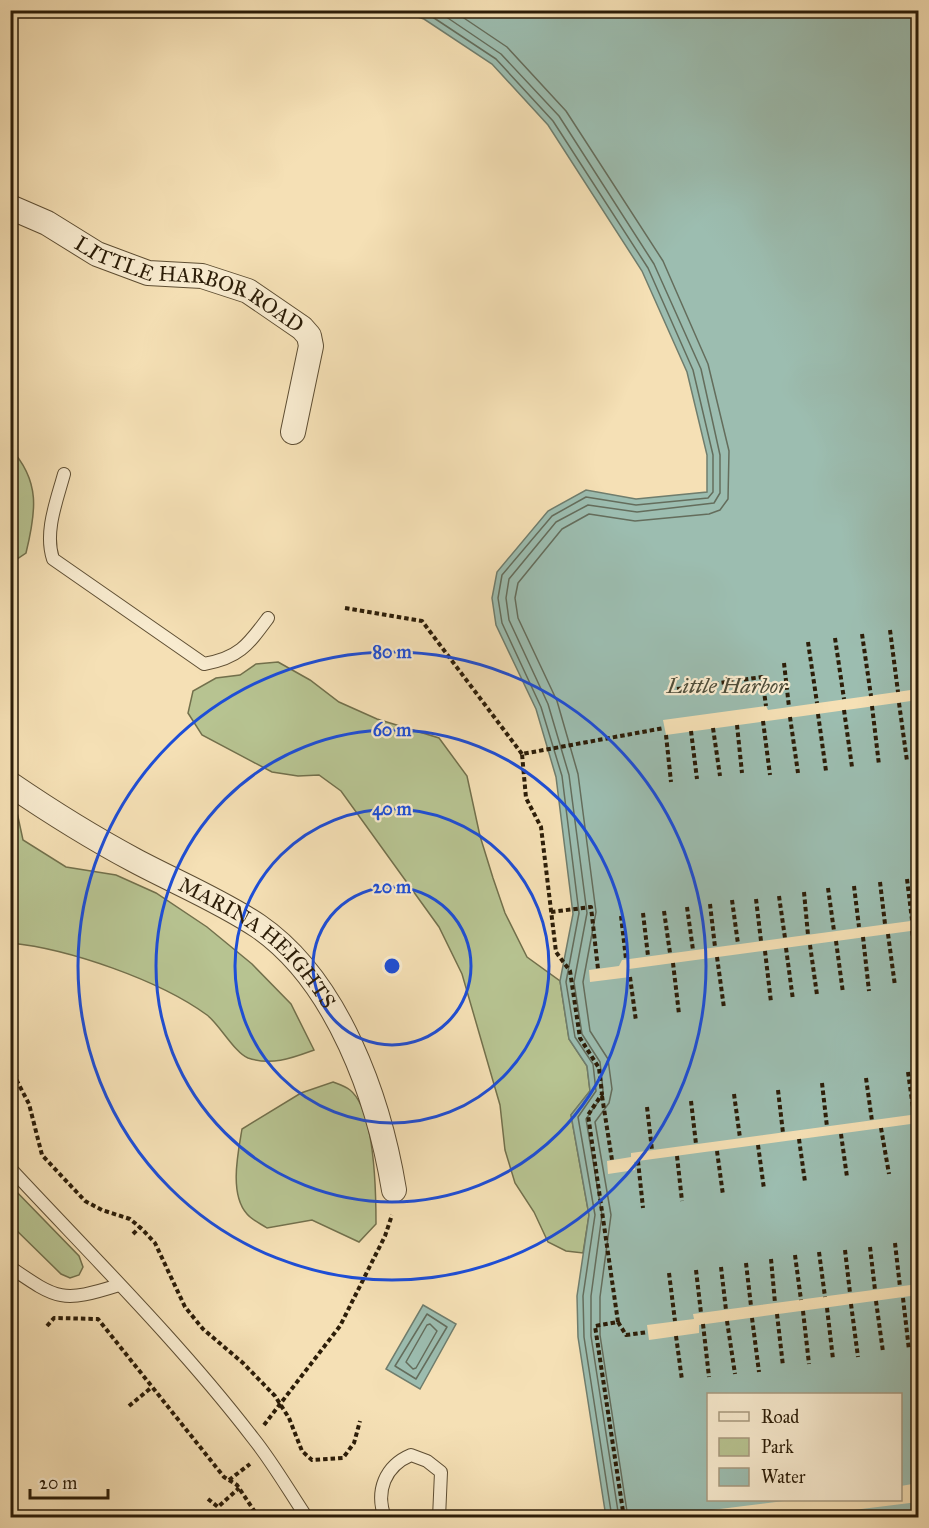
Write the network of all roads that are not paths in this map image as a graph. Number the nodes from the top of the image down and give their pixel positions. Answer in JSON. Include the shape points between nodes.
{"nodes":[{"id":1,"x":10,"y":207,"type":"edge"},
{"id":2,"x":293,"y":432,"type":"dead end"},
{"id":3,"x":64,"y":474,"type":"dead end"},
{"id":4,"x":268,"y":618,"type":"dead end"},
{"id":5,"x":10,"y":784,"type":"edge"},
{"id":6,"x":10,"y":1168,"type":"edge"},
{"id":7,"x":394,"y":1190,"type":"road end"},
{"id":8,"x":10,"y":1267,"type":"edge"},
{"id":9,"x":118,"y":1285,"type":"junction"},
{"id":10,"x":307,"y":1518,"type":"edge"},
{"id":11,"x":385,"y":1518,"type":"edge"},
{"id":12,"x":439,"y":1518,"type":"edge"}],
"edges":[{"from":1,"to":2,"type":"street","name":"LITTLE HARBOR ROAD","via":[[47,223],[97,254],[148,273],[202,276],[248,291],[302,328],[311,346]]},
{"from":3,"to":4,"type":"lane","via":[[49,546],[53,559],[204,663],[227,660],[248,645]]},
{"from":5,"to":7,"type":"street","name":"MARINA HEIGHTS","via":[[89,836],[259,927],[289,952],[318,987],[357,1060],[384,1137]]},
{"from":6,"to":9,"type":"lane"},
{"from":8,"to":9,"type":"lane","via":[[44,1291],[64,1296],[81,1297]]},
{"from":9,"to":10,"type":"lane","via":[[254,1439]]},
{"from":11,"to":12,"type":"lane","via":[[381,1491],[388,1473],[396,1461],[411,1455],[441,1472]]}]}
